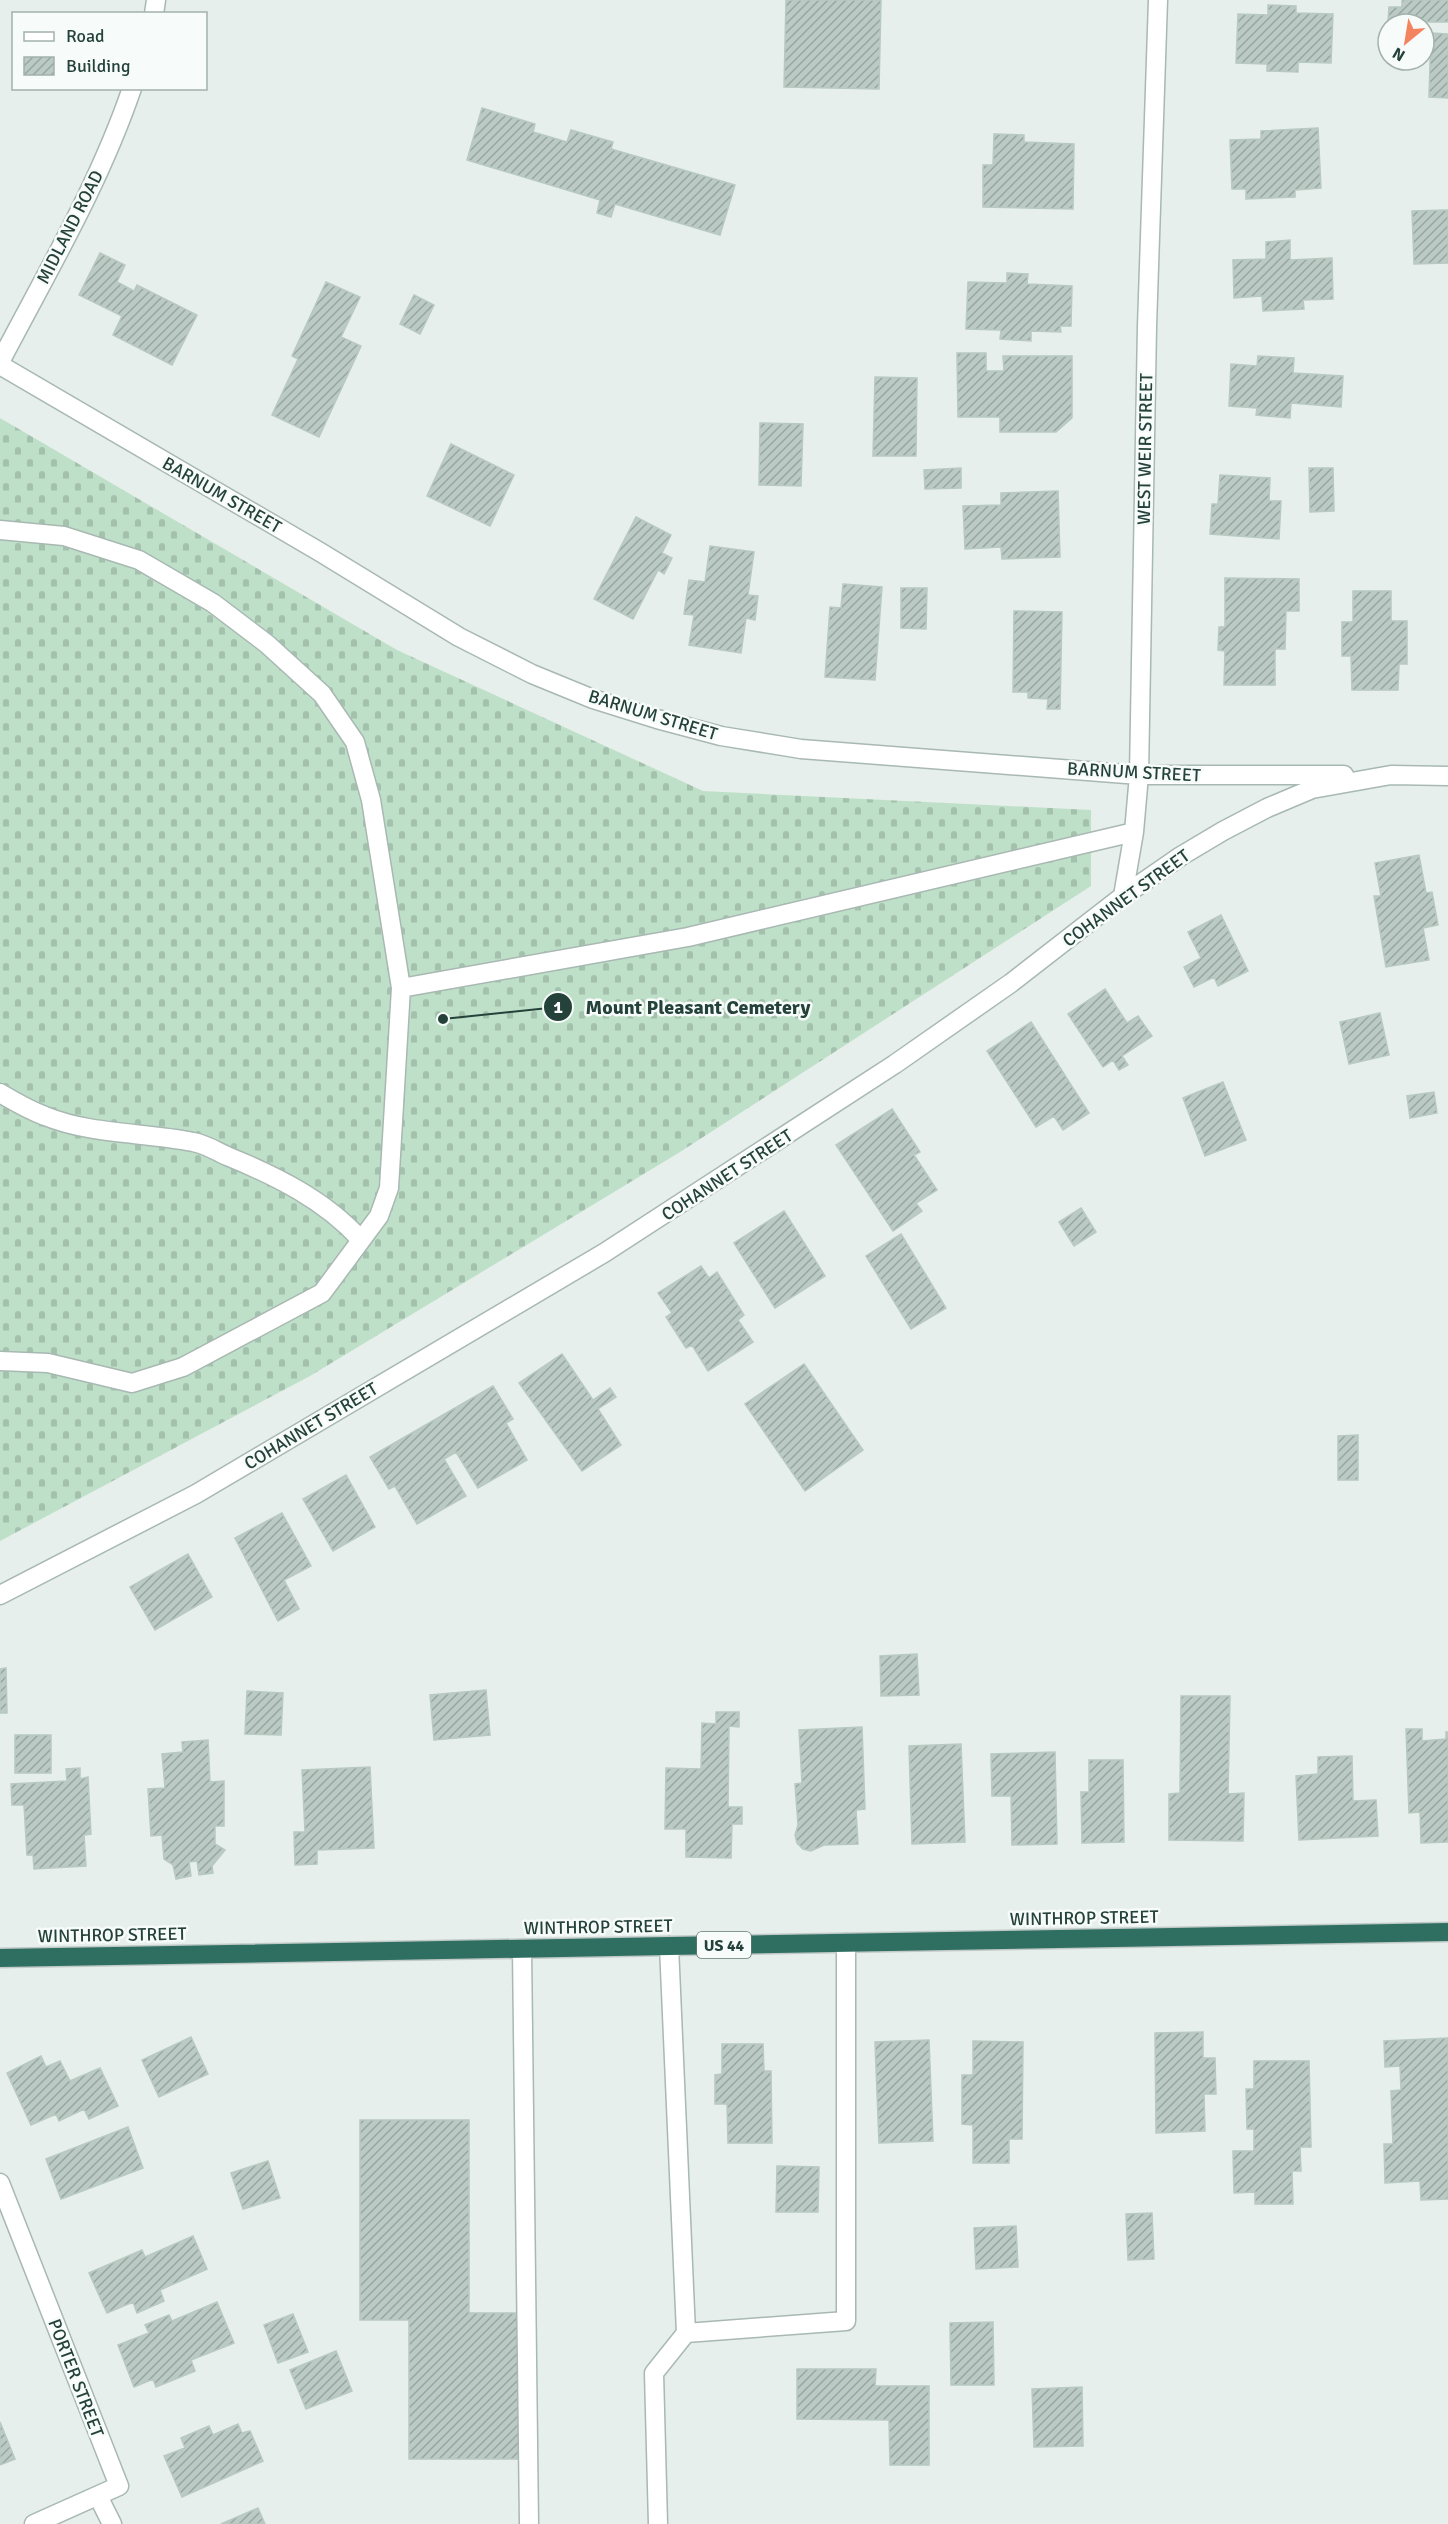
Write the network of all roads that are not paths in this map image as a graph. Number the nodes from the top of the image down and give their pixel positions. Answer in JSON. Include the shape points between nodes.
{"nodes":[{"id":1,"x":1158,"y":0,"type":"edge"},
{"id":2,"x":131,"y":90,"type":"edge"},
{"id":3,"x":0,"y":364,"type":"edge"},
{"id":4,"x":0,"y":530,"type":"edge"},
{"id":5,"x":1139,"y":775,"type":"junction"},
{"id":6,"x":1391,"y":775,"type":"junction"},
{"id":7,"x":1448,"y":776,"type":"edge"},
{"id":8,"x":1134,"y":832,"type":"junction"},
{"id":9,"x":1123,"y":897,"type":"junction"},
{"id":10,"x":401,"y":988,"type":"junction"},
{"id":11,"x":0,"y":1094,"type":"edge"},
{"id":12,"x":361,"y":1240,"type":"junction"},
{"id":13,"x":0,"y":1361,"type":"edge"},
{"id":14,"x":0,"y":1595,"type":"edge"},
{"id":15,"x":1448,"y":1932,"type":"edge"},
{"id":16,"x":846,"y":1943,"type":"junction"},
{"id":17,"x":669,"y":1946,"type":"junction"},
{"id":18,"x":522,"y":1949,"type":"junction"},
{"id":19,"x":0,"y":1958,"type":"edge"},
{"id":20,"x":0,"y":2183,"type":"edge"},
{"id":21,"x":686,"y":2332,"type":"junction"},
{"id":22,"x":98,"y":2496,"type":"junction"},
{"id":23,"x":34,"y":2524,"type":"edge"},
{"id":24,"x":112,"y":2524,"type":"edge"},
{"id":25,"x":529,"y":2524,"type":"edge"},
{"id":26,"x":658,"y":2524,"type":"edge"}],
"edges":[{"from":1,"to":5,"type":"street","name":"WEST WEIR STREET"},
{"from":2,"to":3,"type":"street","name":"MIDLAND ROAD","via":[[86,201]]},
{"from":3,"to":5,"type":"street","name":"BARNUM STREET","via":[[459,637],[532,674],[594,699],[721,736],[801,749]]},
{"from":4,"to":10,"type":"street","via":[[64,536],[139,560],[213,603],[267,644],[322,694],[355,742],[371,800]]},
{"from":5,"to":6,"type":"street","name":"BARNUM STREET"},
{"from":5,"to":8,"type":"street","name":"WEST WEIR STREET"},
{"from":6,"to":7,"type":"street","name":"COHANNET STREET"},
{"from":6,"to":9,"type":"street","name":"COHANNET STREET","via":[[1312,789],[1268,807],[1181,856]]},
{"from":8,"to":9,"type":"street","name":"WEST WEIR STREET"},
{"from":8,"to":10,"type":"street","via":[[688,937]]},
{"from":9,"to":14,"type":"street","name":"COHANNET STREET","via":[[925,1044],[604,1253],[196,1494]]},
{"from":10,"to":12,"type":"street","via":[[389,1188],[379,1216]]},
{"from":11,"to":12,"type":"street","via":[[47,1117],[80,1126],[196,1142],[317,1201]]},
{"from":12,"to":13,"type":"street","via":[[322,1293],[183,1367],[132,1383],[48,1364]]},
{"from":15,"to":16,"type":"highway","name":"WINTHROP STREET","number":"US 44"},
{"from":16,"to":17,"type":"highway","name":"WINTHROP STREET","number":"US 44"},
{"from":16,"to":21,"type":"street","via":[[846,2321]]},
{"from":17,"to":18,"type":"highway","name":"WINTHROP STREET","number":"US 44"},
{"from":17,"to":21,"type":"street"},
{"from":18,"to":19,"type":"highway","name":"WINTHROP STREET","number":"US 44"},
{"from":18,"to":25,"type":"street"},
{"from":20,"to":22,"type":"street","name":"PORTER STREET","via":[[119,2486]]},
{"from":21,"to":26,"type":"street","via":[[654,2373]]},
{"from":22,"to":23,"type":"street","name":"PORTER STREET"},
{"from":22,"to":24,"type":"street"}]}
